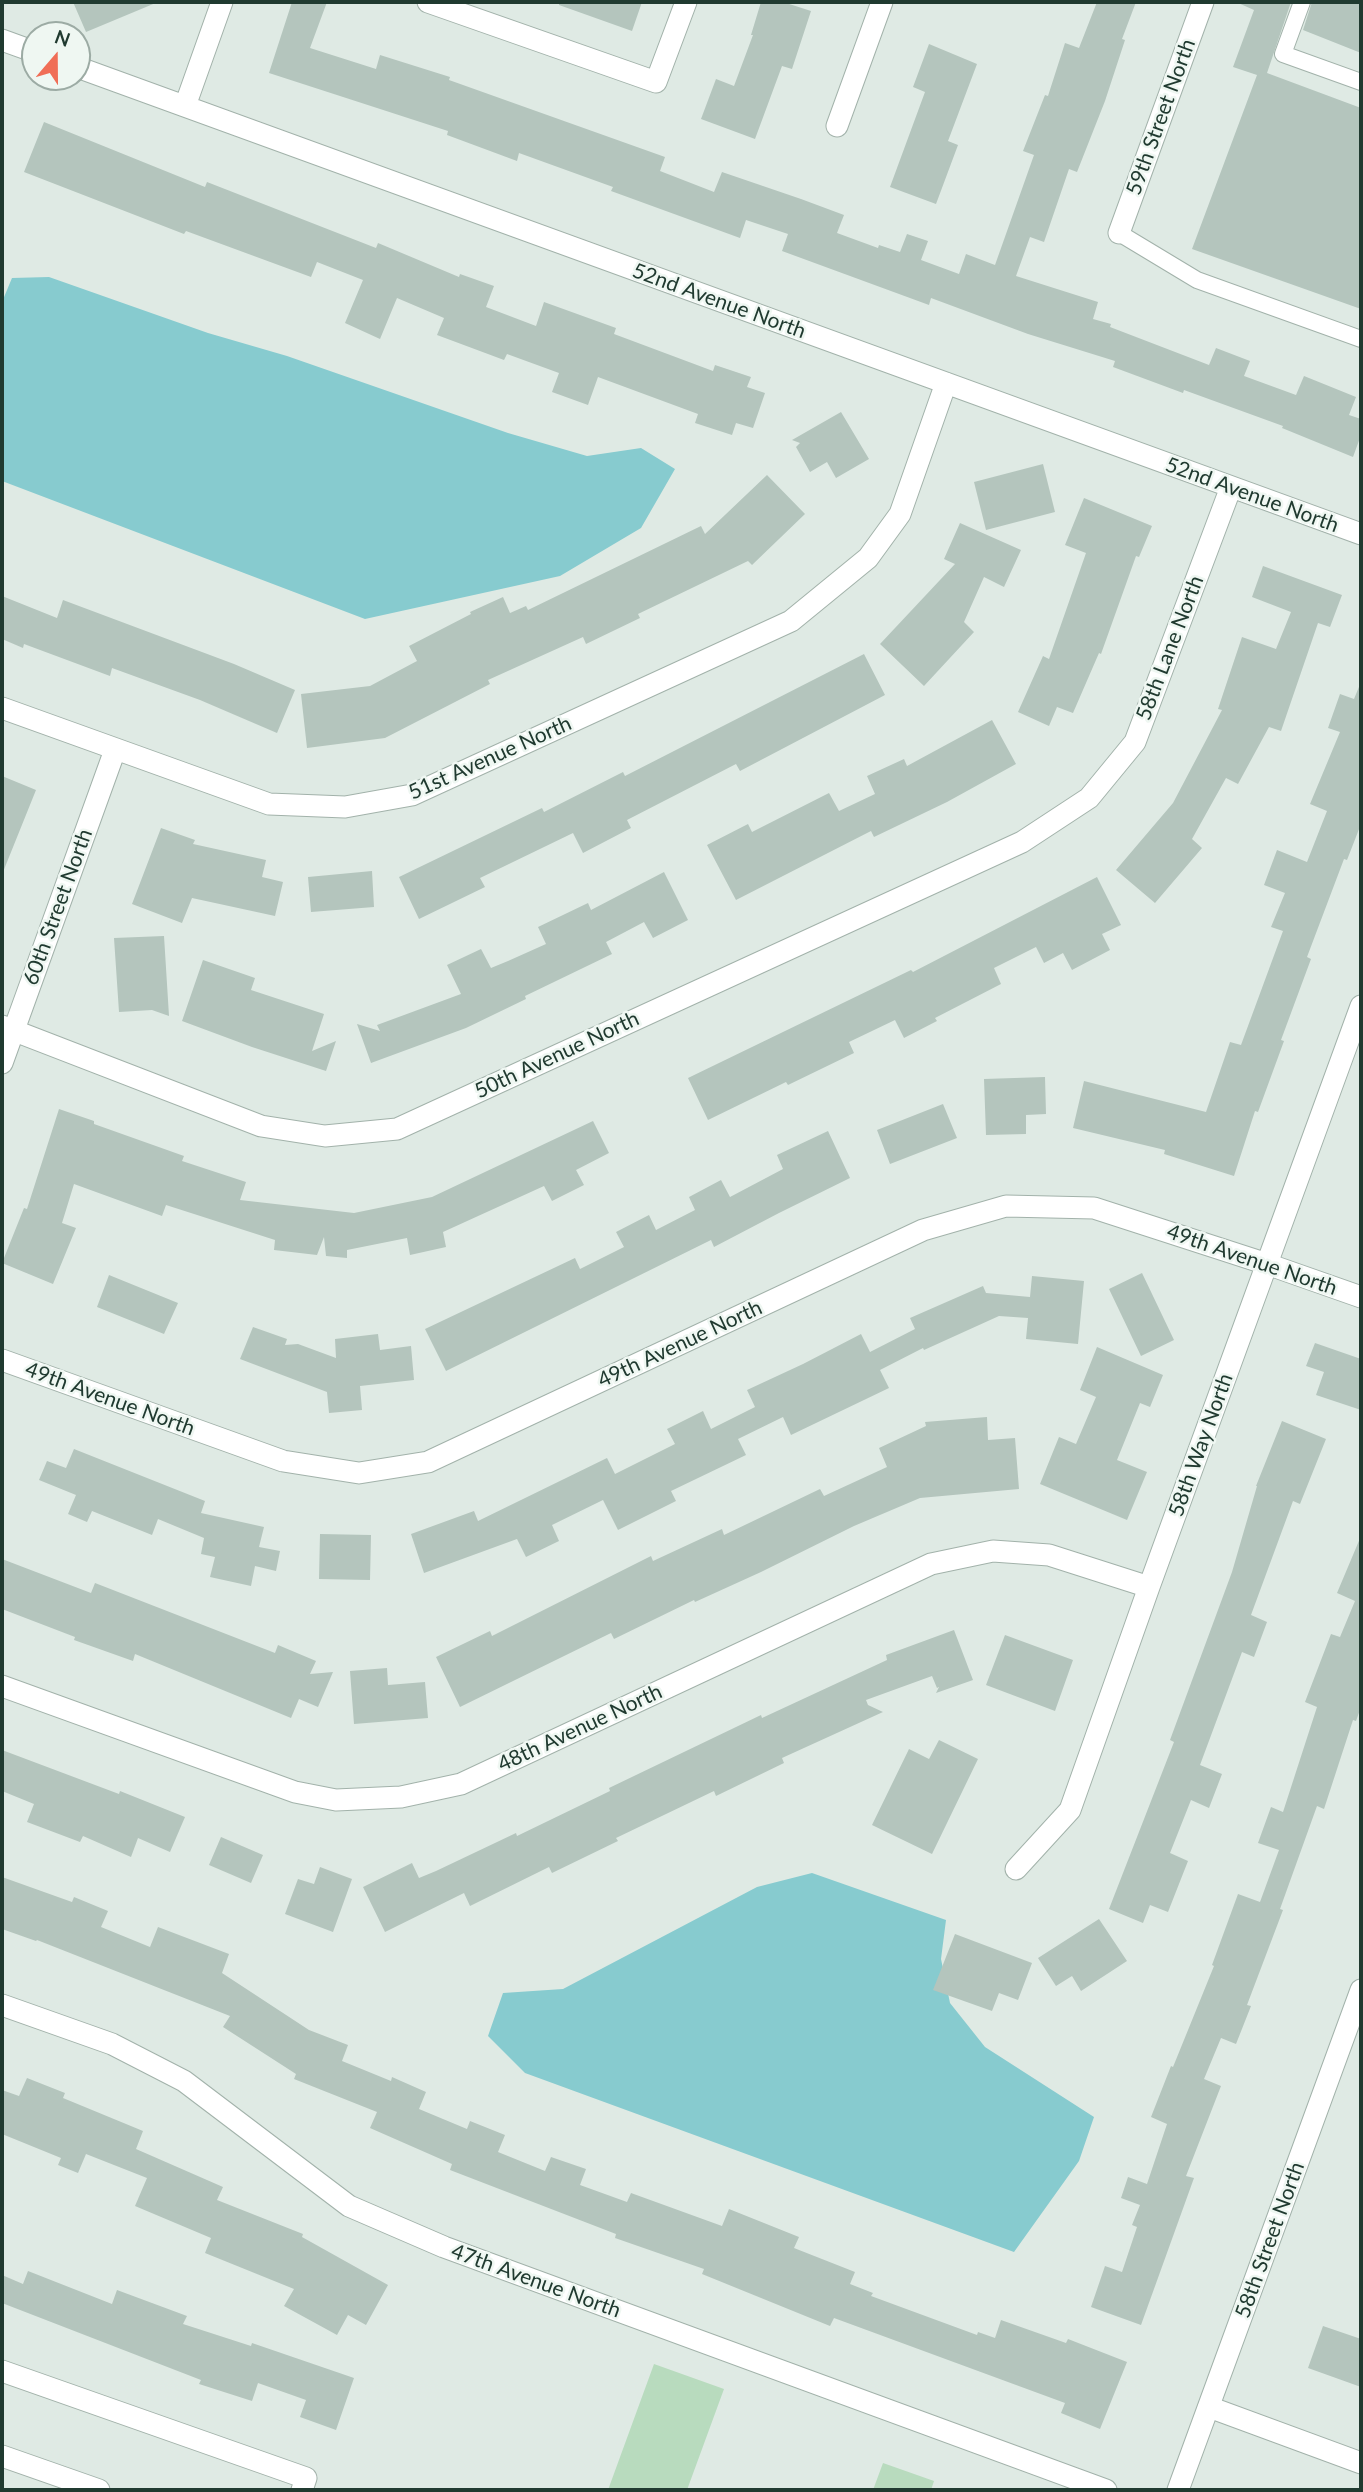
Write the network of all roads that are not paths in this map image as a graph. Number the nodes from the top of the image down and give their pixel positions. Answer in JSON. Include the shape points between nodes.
{"nodes":[{"id":1,"x":222,"y":2,"type":"edge"},
{"id":2,"x":428,"y":2,"type":"edge"},
{"id":3,"x":686,"y":2,"type":"edge"},
{"id":4,"x":882,"y":2,"type":"edge"},
{"id":5,"x":1203,"y":2,"type":"edge"},
{"id":6,"x":1302,"y":2,"type":"edge"},
{"id":7,"x":2,"y":40,"type":"edge"},
{"id":8,"x":21,"y":47,"type":"edge"},
{"id":9,"x":91,"y":72,"type":"edge"},
{"id":10,"x":1361,"y":82,"type":"edge"},
{"id":11,"x":184,"y":106,"type":"junction"},
{"id":12,"x":837,"y":126,"type":"dead end"},
{"id":13,"x":1119,"y":233,"type":"joint"},
{"id":14,"x":1361,"y":339,"type":"edge"},
{"id":15,"x":946,"y":383,"type":"junction"},
{"id":16,"x":1231,"y":487,"type":"junction"},
{"id":17,"x":1361,"y":534,"type":"edge"},
{"id":18,"x":2,"y":708,"type":"edge"},
{"id":19,"x":115,"y":750,"type":"junction"},
{"id":20,"x":1089,"y":798,"type":"joint"},
{"id":21,"x":1361,"y":1006,"type":"edge"},
{"id":22,"x":8,"y":1028,"type":"edge"},
{"id":23,"x":2,"y":1063,"type":"edge"},
{"id":24,"x":1267,"y":1264,"type":"junction"},
{"id":25,"x":1361,"y":1297,"type":"edge"},
{"id":26,"x":2,"y":1360,"type":"edge"},
{"id":27,"x":1149,"y":1587,"type":"junction"},
{"id":28,"x":2,"y":1686,"type":"edge"},
{"id":29,"x":1016,"y":1869,"type":"dead end"},
{"id":30,"x":1361,"y":1990,"type":"edge"},
{"id":31,"x":2,"y":2005,"type":"edge"},
{"id":32,"x":2,"y":2371,"type":"edge"},
{"id":33,"x":1209,"y":2407,"type":"junction"},
{"id":34,"x":2,"y":2456,"type":"edge"},
{"id":35,"x":1361,"y":2463,"type":"edge"},
{"id":36,"x":99,"y":2490,"type":"edge"},
{"id":37,"x":302,"y":2490,"type":"edge"},
{"id":38,"x":1106,"y":2490,"type":"edge"},
{"id":39,"x":1178,"y":2490,"type":"edge"}],
"edges":[{"from":1,"to":11,"type":"street"},
{"from":2,"to":3,"type":"street","via":[[656,82]]},
{"from":4,"to":12,"type":"street"},
{"from":5,"to":13,"type":"street","name":"59th Street North"},
{"from":6,"to":10,"type":"lane","via":[[1283,54]]},
{"from":7,"to":8,"type":"street"},
{"from":9,"to":11,"type":"street","name":"52nd Avenue North"},
{"from":11,"to":15,"type":"street","name":"52nd Avenue North"},
{"from":13,"to":14,"type":"lane","via":[[1197,280]]},
{"from":15,"to":16,"type":"street","name":"52nd Avenue North"},
{"from":15,"to":19,"type":"street","name":"51st Avenue North","via":[[900,514],[868,558],[791,621],[412,795],[345,807],[269,804]]},
{"from":16,"to":17,"type":"street","name":"52nd Avenue North"},
{"from":16,"to":20,"type":"street","name":"58th Lane North","via":[[1135,742]]},
{"from":18,"to":19,"type":"street","name":"51st Avenue North"},
{"from":19,"to":22,"type":"street","name":"60th Street North"},
{"from":20,"to":22,"type":"street","name":"50th Avenue North","via":[[1021,842],[397,1129],[325,1136],[261,1126]]},
{"from":21,"to":24,"type":"street","name":"58th Way North"},
{"from":22,"to":23,"type":"street","name":"60th Street North"},
{"from":24,"to":25,"type":"street","name":"49th Avenue North"},
{"from":24,"to":26,"type":"street","name":"49th Avenue North","via":[[1094,1208],[1006,1206],[923,1230],[428,1462],[359,1473],[284,1461]]},
{"from":24,"to":27,"type":"street","name":"58th Way North"},
{"from":27,"to":28,"type":"street","name":"48th Avenue North","via":[[1049,1555],[993,1551],[931,1564],[461,1784],[401,1797],[336,1800],[295,1792]]},
{"from":27,"to":29,"type":"street","name":"58th Way North","via":[[1070,1810]]},
{"from":30,"to":33,"type":"street","name":"58th Street North"},
{"from":31,"to":38,"type":"street","name":"47th Avenue North","via":[[112,2044],[184,2081],[349,2206],[444,2247]]},
{"from":32,"to":37,"type":"street","via":[[306,2478]]},
{"from":33,"to":35,"type":"street"},
{"from":33,"to":39,"type":"street","name":"58th Street North"},
{"from":34,"to":36,"type":"street"}]}
